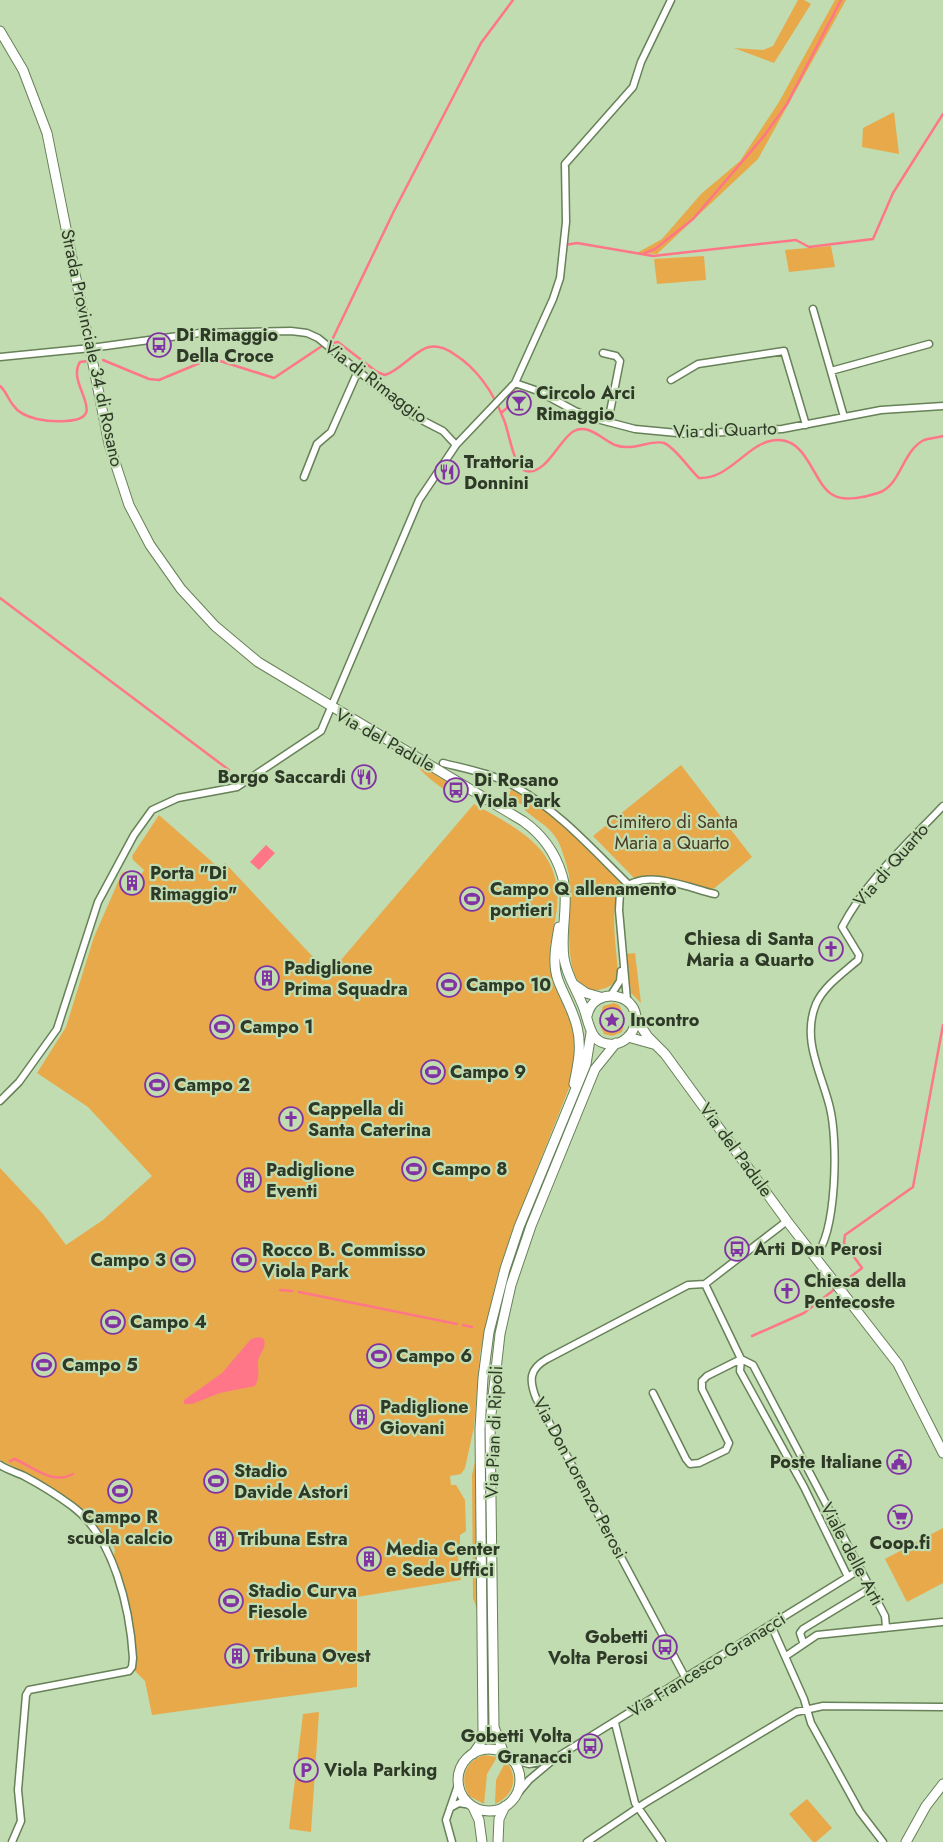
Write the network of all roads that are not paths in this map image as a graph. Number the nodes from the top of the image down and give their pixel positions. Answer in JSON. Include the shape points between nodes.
{"nodes":[{"id":1,"x":671,"y":0,"type":"edge"},
{"id":2,"x":0,"y":30,"type":"edge"},
{"id":3,"x":814,"y":309,"type":"dead end"},
{"id":4,"x":929,"y":344,"type":"dead end"},
{"id":5,"x":91,"y":350,"type":"junction"},
{"id":6,"x":603,"y":353,"type":"dead end"},
{"id":7,"x":0,"y":357,"type":"edge"},
{"id":8,"x":358,"y":371,"type":"junction"},
{"id":9,"x":831,"y":371,"type":"junction"},
{"id":10,"x":671,"y":380,"type":"dead end"},
{"id":11,"x":515,"y":383,"type":"junction"},
{"id":12,"x":943,"y":406,"type":"edge"},
{"id":13,"x":844,"y":417,"type":"junction"},
{"id":14,"x":608,"y":422,"type":"junction"},
{"id":15,"x":806,"y":425,"type":"junction"},
{"id":16,"x":456,"y":445,"type":"junction"},
{"id":17,"x":304,"y":477,"type":"dead end"},
{"id":18,"x":331,"y":707,"type":"junction"},
{"id":19,"x":443,"y":762,"type":"dead end"},
{"id":20,"x":943,"y":806,"type":"edge"},
{"id":21,"x":631,"y":885,"type":"junction"},
{"id":22,"x":715,"y":894,"type":"dead end"},
{"id":23,"x":564,"y":915,"type":"junction"},
{"id":24,"x":622,"y":957,"type":"junction"},
{"id":25,"x":573,"y":984,"type":"junction"},
{"id":26,"x":611,"y":995,"type":"junction"},
{"id":27,"x":600,"y":997,"type":"junction"},
{"id":28,"x":627,"y":1000,"type":"junction"},
{"id":29,"x":587,"y":1016,"type":"junction"},
{"id":30,"x":636,"y":1019,"type":"junction"},
{"id":31,"x":591,"y":1033,"type":"junction"},
{"id":32,"x":628,"y":1037,"type":"junction"},
{"id":33,"x":616,"y":1044,"type":"junction"},
{"id":34,"x":655,"y":1045,"type":"junction"},
{"id":35,"x":572,"y":1096,"type":"junction"},
{"id":36,"x":0,"y":1101,"type":"edge"},
{"id":37,"x":786,"y":1221,"type":"junction"},
{"id":38,"x":815,"y":1257,"type":"junction"},
{"id":39,"x":705,"y":1284,"type":"junction"},
{"id":40,"x":741,"y":1359,"type":"junction"},
{"id":41,"x":653,"y":1393,"type":"dead end"},
{"id":42,"x":943,"y":1453,"type":"edge"},
{"id":43,"x":0,"y":1464,"type":"edge"},
{"id":44,"x":813,"y":1482,"type":"junction"},
{"id":45,"x":804,"y":1487,"type":"junction"},
{"id":46,"x":860,"y":1570,"type":"junction"},
{"id":47,"x":848,"y":1577,"type":"junction"},
{"id":48,"x":869,"y":1589,"type":"junction"},
{"id":49,"x":942,"y":1622,"type":"edge"},
{"id":50,"x":771,"y":1625,"type":"junction"},
{"id":51,"x":886,"y":1628,"type":"junction"},
{"id":52,"x":804,"y":1642,"type":"junction"},
{"id":53,"x":786,"y":1656,"type":"junction"},
{"id":54,"x":685,"y":1678,"type":"junction"},
{"id":55,"x":943,"y":1707,"type":"edge"},
{"id":56,"x":807,"y":1708,"type":"junction"},
{"id":57,"x":615,"y":1723,"type":"junction"},
{"id":58,"x":473,"y":1754,"type":"junction"},
{"id":59,"x":508,"y":1757,"type":"junction"},
{"id":60,"x":554,"y":1759,"type":"junction"},
{"id":61,"x":458,"y":1784,"type":"junction"},
{"id":62,"x":943,"y":1784,"type":"edge"},
{"id":63,"x":513,"y":1799,"type":"junction"},
{"id":64,"x":472,"y":1806,"type":"junction"},
{"id":65,"x":505,"y":1806,"type":"junction"},
{"id":66,"x":449,"y":1808,"type":"junction"},
{"id":67,"x":638,"y":1808,"type":"junction"},
{"id":68,"x":12,"y":1842,"type":"edge"},
{"id":69,"x":452,"y":1842,"type":"edge"},
{"id":70,"x":482,"y":1842,"type":"edge"},
{"id":71,"x":498,"y":1842,"type":"edge"},
{"id":72,"x":587,"y":1842,"type":"edge"},
{"id":73,"x":662,"y":1842,"type":"edge"},
{"id":74,"x":883,"y":1842,"type":"edge"},
{"id":75,"x":906,"y":1842,"type":"edge"}],
"edges":[{"from":1,"to":11,"type":"street","via":[[641,62],[633,87],[565,164],[566,222],[560,278]]},
{"from":2,"to":5,"type":"main road","name":"Strada Provinciale 34 di Rosano","via":[[23,70],[48,133]]},
{"from":3,"to":9,"type":"street"},
{"from":4,"to":9,"type":"street"},
{"from":5,"to":7,"type":"street","name":"Via di Rimaggio"},
{"from":5,"to":8,"type":"street","name":"Via di Rimaggio","via":[[200,334],[291,331],[318,338]]},
{"from":5,"to":18,"type":"main road","name":"Strada Provinciale 34 di Rosano","via":[[109,444],[126,496],[150,545],[171,577],[205,616],[237,645],[258,662]]},
{"from":6,"to":14,"type":"street","via":[[616,356],[620,361]]},
{"from":8,"to":16,"type":"street","name":"Via di Rimaggio","via":[[412,415],[443,431]]},
{"from":8,"to":17,"type":"street","via":[[331,432],[317,444]]},
{"from":9,"to":13,"type":"street"},
{"from":10,"to":15,"type":"street","via":[[698,364],[784,351]]},
{"from":11,"to":14,"type":"street","name":"Via di Quarto","via":[[575,411]]},
{"from":11,"to":16,"type":"street"},
{"from":12,"to":13,"type":"street","name":"Via di Quarto","via":[[881,410]]},
{"from":13,"to":15,"type":"street","name":"Via di Quarto"},
{"from":14,"to":15,"type":"street","name":"Via di Quarto","via":[[635,429],[688,434]]},
{"from":16,"to":18,"type":"street","via":[[420,500]]},
{"from":18,"to":23,"type":"main road","name":"Via del Padule","via":[[538,833],[550,848],[563,880]]},
{"from":18,"to":36,"type":"street","name":"Via del Padule","via":[[318,734],[242,784],[166,802],[146,816],[98,902],[57,1029],[19,1082]]},
{"from":19,"to":21,"type":"street","name":"Via del Padule","via":[[508,784],[555,813]]},
{"from":20,"to":38,"type":"street","name":"Via di Quarto","via":[[863,893],[850,913],[842,928],[859,955],[858,960],[826,989],[815,1006],[811,1030],[813,1055],[831,1110],[834,1134],[828,1230]]},
{"from":21,"to":22,"type":"street","via":[[653,879]]},
{"from":21,"to":24,"type":"street","name":"Via del Padule","via":[[618,896]]},
{"from":23,"to":25,"type":"main road","name":"Via del Padule","via":[[564,959]]},
{"from":23,"to":35,"type":"main road","name":"Via Pian di Ripoli","via":[[556,941],[555,961],[558,979],[579,1037]]},
{"from":24,"to":26,"type":"street","name":"Via del Padule","via":[[620,981]]},
{"from":24,"to":28,"type":"street","name":"Via del Padule"},
{"from":25,"to":27,"type":"main road"},
{"from":25,"to":29,"type":"main road","name":"Via del Padule"},
{"from":26,"to":27,"type":"main road"},
{"from":26,"to":28,"type":"main road"},
{"from":27,"to":29,"type":"main road","via":[[591,1005]]},
{"from":28,"to":30,"type":"main road","name":"Via del Padule"},
{"from":29,"to":31,"type":"main road","name":"Via del Padule"},
{"from":30,"to":32,"type":"main road"},
{"from":30,"to":34,"type":"main road","name":"Via del Padule"},
{"from":31,"to":33,"type":"main road","via":[[602,1042]]},
{"from":31,"to":35,"type":"main road","name":"Via Pian di Ripoli","via":[[586,1064]]},
{"from":32,"to":33,"type":"main road"},
{"from":32,"to":34,"type":"main road"},
{"from":33,"to":59,"type":"main road","name":"Via Pian di Ripoli","via":[[595,1069],[525,1240],[496,1356],[490,1439],[494,1727]]},
{"from":34,"to":37,"type":"main road","name":"Via del Padule","via":[[665,1054]]},
{"from":35,"to":58,"type":"main road","name":"Via Pian di Ripoli","via":[[504,1268],[489,1332],[480,1428],[484,1731]]},
{"from":37,"to":38,"type":"main road","name":"Via del Padule"},
{"from":37,"to":39,"type":"street"},
{"from":38,"to":42,"type":"main road","name":"Via del Padule","via":[[898,1364]]},
{"from":39,"to":40,"type":"street","name":"Viale delle Arti"},
{"from":39,"to":54,"type":"street","name":"Via Don Lorenzo Perosi","via":[[688,1285],[675,1291],[547,1359],[536,1366],[530,1380],[536,1398]]},
{"from":40,"to":41,"type":"street","via":[[702,1381],[702,1389],[729,1443],[726,1450],[699,1463],[690,1464],[686,1459]]},
{"from":40,"to":44,"type":"street","name":"Viale delle Arti","via":[[753,1365]]},
{"from":40,"to":45,"type":"street","name":"Viale delle Arti","via":[[740,1370]]},
{"from":43,"to":68,"type":"street","via":[[45,1488],[90,1522],[111,1560],[123,1599],[133,1658],[129,1671],[29,1690],[18,1790],[21,1821]]},
{"from":44,"to":45,"type":"street","name":"Viale delle Arti"},
{"from":44,"to":46,"type":"street","name":"Viale delle Arti"},
{"from":45,"to":47,"type":"street","name":"Viale delle Arti"},
{"from":46,"to":47,"type":"street","name":"Via Francesco Granacci"},
{"from":46,"to":48,"type":"street","name":"Viale delle Arti"},
{"from":47,"to":50,"type":"street","name":"Via Francesco Granacci"},
{"from":48,"to":51,"type":"street","name":"Viale delle Arti","via":[[885,1616]]},
{"from":48,"to":52,"type":"street","via":[[802,1629],[800,1633]]},
{"from":49,"to":51,"type":"street"},
{"from":50,"to":53,"type":"street"},
{"from":50,"to":54,"type":"street","name":"Via Francesco Granacci"},
{"from":51,"to":52,"type":"street","via":[[822,1634]]},
{"from":52,"to":53,"type":"street"},
{"from":53,"to":56,"type":"street"},
{"from":54,"to":57,"type":"street","name":"Via Francesco Granacci"},
{"from":55,"to":56,"type":"street"},
{"from":56,"to":67,"type":"street"},
{"from":56,"to":74,"type":"street","via":[[811,1723],[860,1812]]},
{"from":57,"to":60,"type":"street","name":"Via Francesco Granacci"},
{"from":57,"to":67,"type":"street","via":[[629,1785]]},
{"from":58,"to":59,"type":"main road","via":[[491,1750]]},
{"from":58,"to":61,"type":"main road","name":"Via Pian di Ripoli","via":[[461,1767]]},
{"from":59,"to":60,"type":"street","name":"Via Francesco Granacci","via":[[529,1764]]},
{"from":59,"to":63,"type":"main road","name":"Via Pian di Ripoli","via":[[519,1777]]},
{"from":60,"to":63,"type":"street","name":"Via Francesco Granacci"},
{"from":61,"to":64,"type":"main road","via":[[462,1796]]},
{"from":61,"to":66,"type":"street"},
{"from":62,"to":75,"type":"main road","via":[[926,1806]]},
{"from":63,"to":65,"type":"main road"},
{"from":64,"to":65,"type":"main road","via":[[489,1811]]},
{"from":64,"to":66,"type":"street","via":[[459,1803]]},
{"from":64,"to":70,"type":"main road","via":[[479,1820]]},
{"from":65,"to":71,"type":"main road","via":[[499,1819]]},
{"from":66,"to":69,"type":"street","via":[[446,1820]]},
{"from":67,"to":72,"type":"street"},
{"from":67,"to":73,"type":"street"}]}
